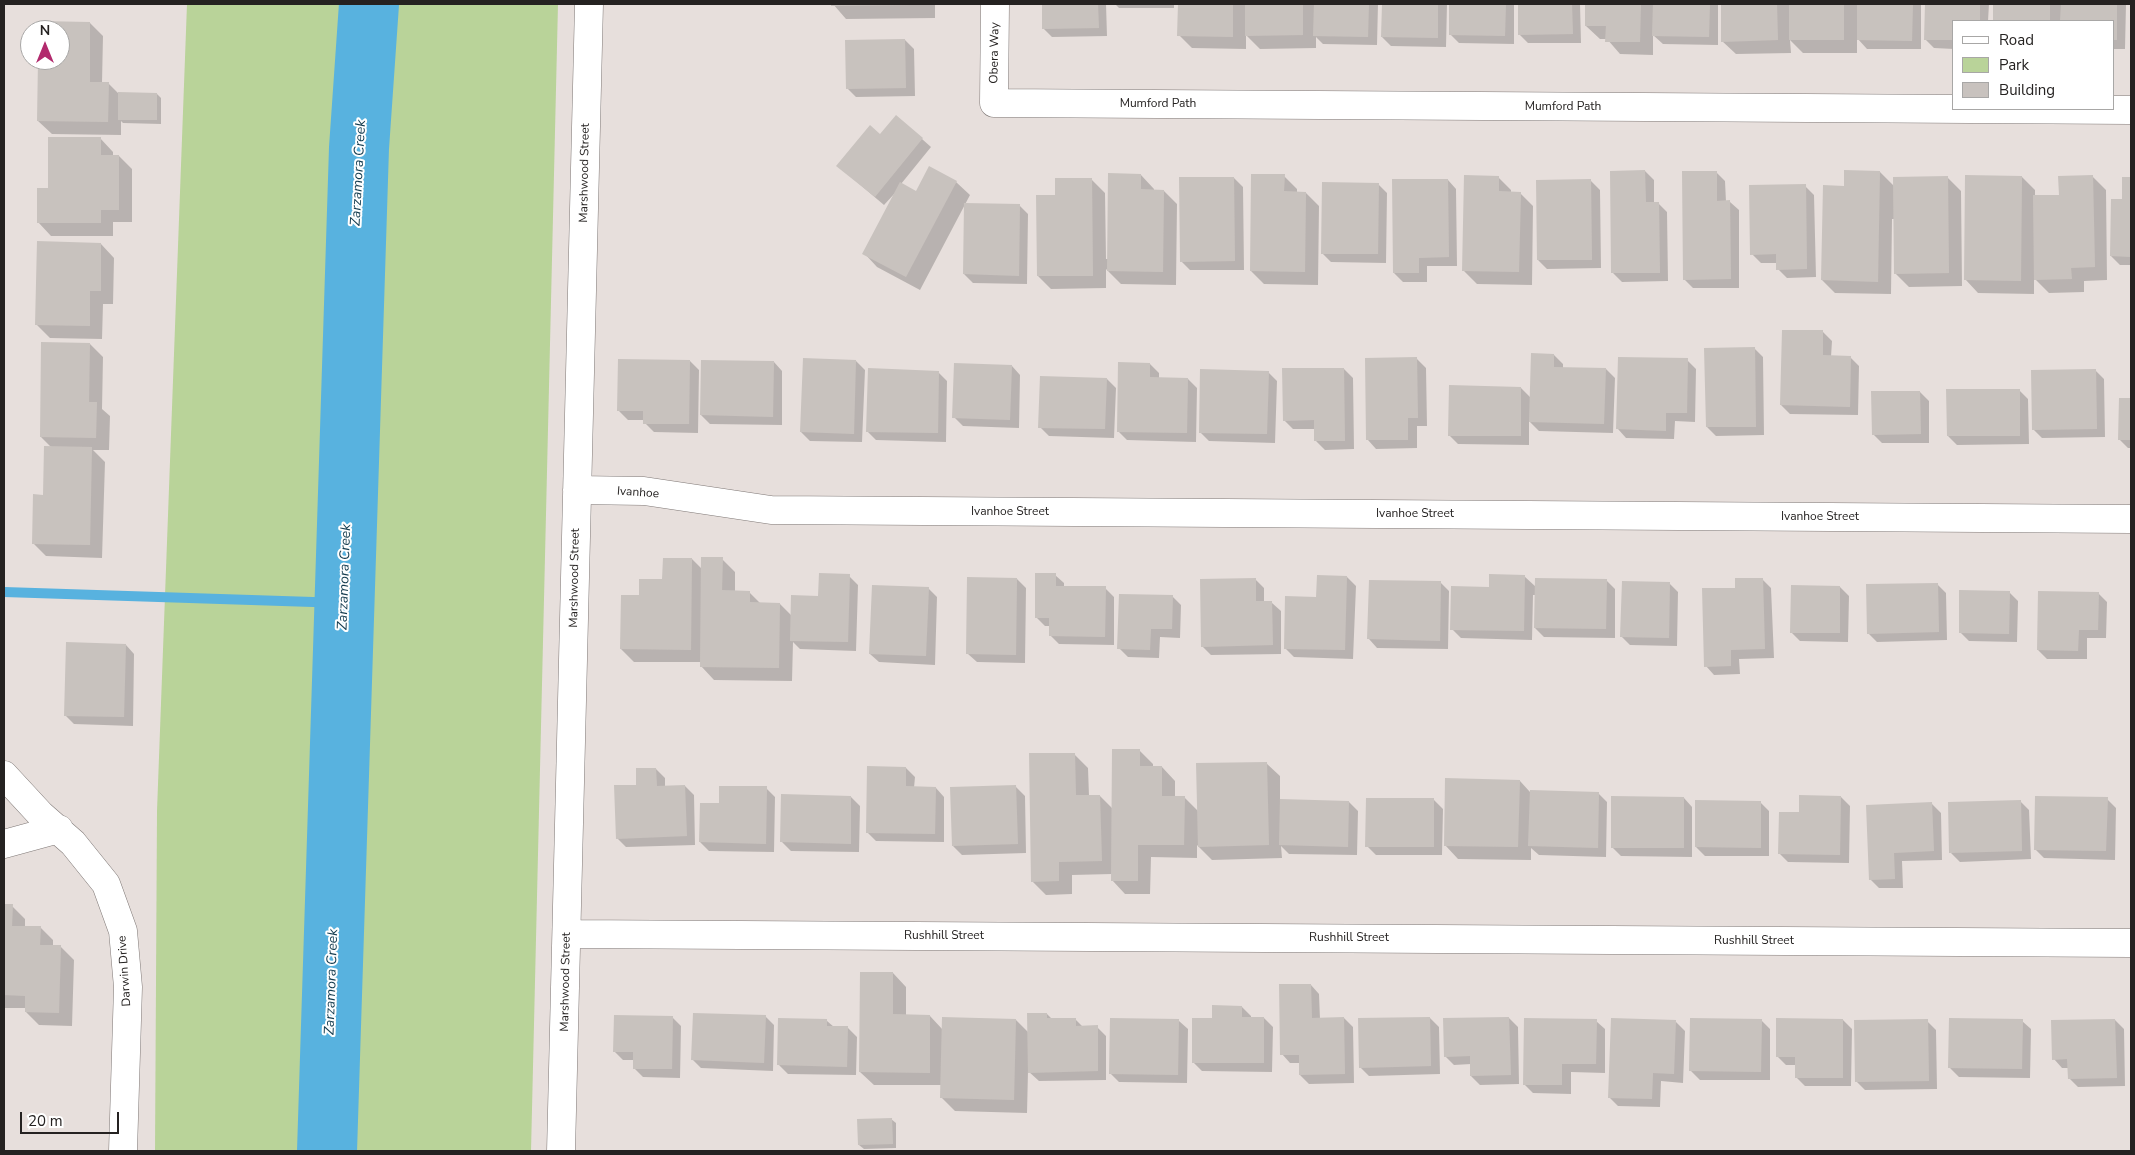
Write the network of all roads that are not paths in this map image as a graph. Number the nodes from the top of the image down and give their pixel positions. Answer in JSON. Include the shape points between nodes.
{"nodes":[{"id":1,"x":589,"y":4,"type":"edge"},
{"id":2,"x":995,"y":4,"type":"edge"},
{"id":3,"x":994,"y":103,"type":"joint"},
{"id":4,"x":1952,"y":109,"type":"edge"},
{"id":5,"x":2115,"y":110,"type":"edge"},
{"id":6,"x":2131,"y":110,"type":"edge"},
{"id":7,"x":578,"y":490,"type":"junction"},
{"id":8,"x":699,"y":500,"type":"joint"},
{"id":9,"x":2131,"y":519,"type":"edge"},
{"id":10,"x":4,"y":775,"type":"edge"},
{"id":11,"x":59,"y":829,"type":"junction"},
{"id":12,"x":4,"y":844,"type":"edge"},
{"id":13,"x":567,"y":934,"type":"junction"},
{"id":14,"x":2131,"y":943,"type":"edge"},
{"id":15,"x":123,"y":1151,"type":"edge"},
{"id":16,"x":561,"y":1151,"type":"edge"}],
"edges":[{"from":1,"to":7,"type":"street","name":"Marshwood Street"},
{"from":2,"to":3,"type":"street","name":"Obera Way"},
{"from":3,"to":4,"type":"street","name":"Mumford Path"},
{"from":5,"to":6,"type":"street","name":"Mumford Path"},
{"from":7,"to":8,"type":"street","name":"Ivanhoe","via":[[644,491]]},
{"from":7,"to":13,"type":"street","name":"Marshwood Street"},
{"from":8,"to":9,"type":"street","name":"Ivanhoe Street","via":[[771,510]]},
{"from":10,"to":11,"type":"street","name":"Darwin Drive","via":[[40,815]]},
{"from":11,"to":12,"type":"street"},
{"from":11,"to":15,"type":"street","name":"Darwin Drive","via":[[106,884],[123,931],[128,988]]},
{"from":13,"to":14,"type":"street","name":"Rushhill Street"},
{"from":13,"to":16,"type":"street","name":"Marshwood Street"}]}
